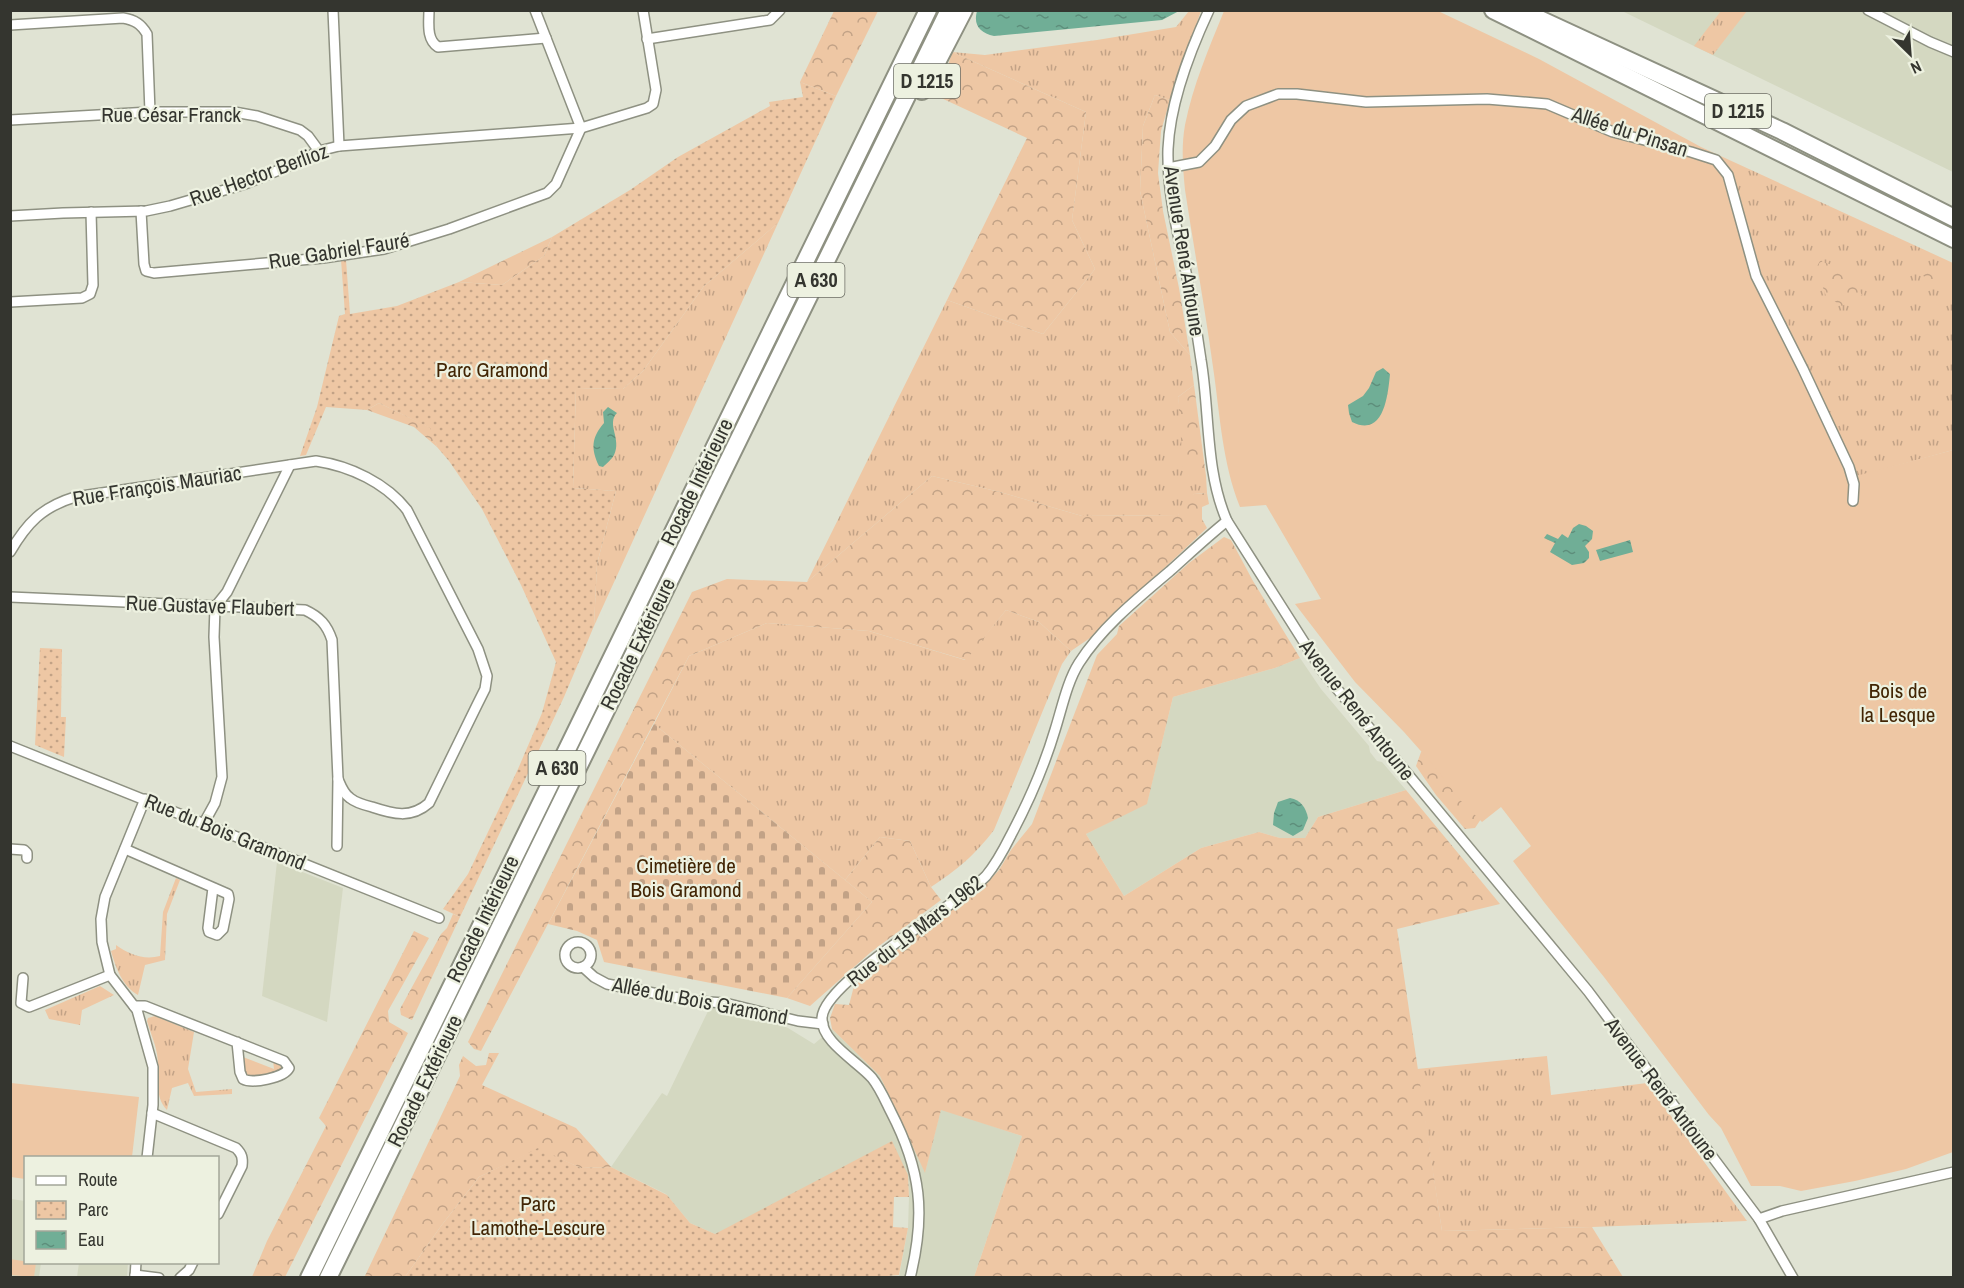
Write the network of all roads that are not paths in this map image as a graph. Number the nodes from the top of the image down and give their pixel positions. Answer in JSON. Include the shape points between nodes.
{"nodes":[{"id":1,"x":333,"y":10,"type":"edge"},
{"id":2,"x":429,"y":10,"type":"edge"},
{"id":3,"x":535,"y":10,"type":"edge"},
{"id":4,"x":643,"y":10,"type":"edge"},
{"id":5,"x":780,"y":10,"type":"edge"},
{"id":6,"x":928,"y":10,"type":"edge"},
{"id":7,"x":949,"y":10,"type":"edge"},
{"id":8,"x":964,"y":10,"type":"edge"},
{"id":9,"x":1209,"y":10,"type":"edge"},
{"id":10,"x":1493,"y":10,"type":"edge"},
{"id":11,"x":1520,"y":10,"type":"edge"},
{"id":12,"x":1868,"y":10,"type":"edge"},
{"id":13,"x":10,"y":24,"type":"edge"},
{"id":14,"x":546,"y":38,"type":"junction"},
{"id":15,"x":647,"y":39,"type":"junction"},
{"id":16,"x":1953,"y":50,"type":"edge"},
{"id":17,"x":150,"y":112,"type":"junction"},
{"id":18,"x":10,"y":120,"type":"edge"},
{"id":19,"x":581,"y":128,"type":"junction"},
{"id":20,"x":339,"y":146,"type":"junction"},
{"id":21,"x":881,"y":146,"type":"junction"},
{"id":22,"x":319,"y":151,"type":"junction"},
{"id":23,"x":1168,"y":168,"type":"junction"},
{"id":24,"x":141,"y":211,"type":"junction"},
{"id":25,"x":91,"y":212,"type":"junction"},
{"id":26,"x":10,"y":216,"type":"edge"},
{"id":27,"x":1953,"y":218,"type":"edge"},
{"id":28,"x":1953,"y":239,"type":"edge"},
{"id":29,"x":10,"y":302,"type":"edge"},
{"id":30,"x":290,"y":465,"type":"junction"},
{"id":31,"x":1853,"y":501,"type":"dead end"},
{"id":32,"x":1227,"y":521,"type":"junction"},
{"id":33,"x":10,"y":552,"type":"edge"},
{"id":34,"x":10,"y":597,"type":"edge"},
{"id":35,"x":215,"y":607,"type":"junction"},
{"id":36,"x":11,"y":747,"type":"edge"},
{"id":37,"x":338,"y":779,"type":"junction"},
{"id":38,"x":145,"y":799,"type":"junction"},
{"id":39,"x":204,"y":823,"type":"junction"},
{"id":40,"x":337,"y":846,"type":"dead end"},
{"id":41,"x":10,"y":849,"type":"edge"},
{"id":42,"x":125,"y":849,"type":"junction"},
{"id":43,"x":27,"y":858,"type":"dead end"},
{"id":44,"x":213,"y":888,"type":"junction"},
{"id":45,"x":439,"y":918,"type":"dead end"},
{"id":46,"x":583,"y":967,"type":"dead end"},
{"id":47,"x":110,"y":975,"type":"junction"},
{"id":48,"x":23,"y":978,"type":"dead end"},
{"id":49,"x":134,"y":1006,"type":"junction"},
{"id":50,"x":822,"y":1024,"type":"junction"},
{"id":51,"x":237,"y":1042,"type":"junction"},
{"id":52,"x":152,"y":1113,"type":"junction"},
{"id":53,"x":147,"y":1156,"type":"edge"},
{"id":54,"x":1953,"y":1172,"type":"edge"},
{"id":55,"x":219,"y":1212,"type":"edge"},
{"id":56,"x":1759,"y":1219,"type":"junction"},
{"id":57,"x":192,"y":1264,"type":"edge"},
{"id":58,"x":914,"y":1275,"type":"edge"},
{"id":59,"x":135,"y":1276,"type":"edge"},
{"id":60,"x":159,"y":1278,"type":"edge"},
{"id":61,"x":180,"y":1278,"type":"edge"},
{"id":62,"x":309,"y":1278,"type":"edge"},
{"id":63,"x":328,"y":1278,"type":"edge"},
{"id":64,"x":1793,"y":1278,"type":"edge"}],
"edges":[{"from":1,"to":20,"type":"street"},
{"from":2,"to":14,"type":"street","via":[[430,38],[438,47]]},
{"from":3,"to":14,"type":"street"},
{"from":4,"to":15,"type":"street"},
{"from":5,"to":15,"type":"street","via":[[770,20]]},
{"from":6,"to":62,"type":"highway","name":"Rocade Intérieure","number":"A 630"},
{"from":7,"to":21,"type":"highway","name":"Rocade Extérieure","number":"A 630"},
{"from":8,"to":21,"type":"highway","number":"D 1215","via":[[902,129]]},
{"from":9,"to":23,"type":"street","name":"Avenue René Antoune","via":[[1179,88],[1170,129]]},
{"from":10,"to":28,"type":"highway","number":"D 1215"},
{"from":11,"to":27,"type":"highway","number":"D 1215","via":[[1782,131]]},
{"from":12,"to":16,"type":"street"},
{"from":13,"to":17,"type":"street","via":[[134,20],[147,34]]},
{"from":14,"to":19,"type":"street"},
{"from":15,"to":19,"type":"street","name":"Rue Hector Berlioz","via":[[656,90],[652,104]]},
{"from":17,"to":18,"type":"street","name":"Rue César Franck"},
{"from":17,"to":22,"type":"street","name":"Rue César Franck","via":[[234,112],[257,116],[300,130]]},
{"from":19,"to":20,"type":"street","name":"Rue Hector Berlioz"},
{"from":19,"to":24,"type":"street","name":"Rue Gabriel Fauré","via":[[556,184],[547,193],[384,249],[323,258],[146,272]]},
{"from":20,"to":22,"type":"street","name":"Rue Hector Berlioz"},
{"from":21,"to":63,"type":"highway","name":"Rocade Extérieure","number":"A 630"},
{"from":22,"to":24,"type":"street","name":"Rue Hector Berlioz","via":[[245,184]]},
{"from":23,"to":31,"type":"street","name":"Allée du Pinsan","via":[[1199,162],[1246,106],[1278,94],[1366,102],[1487,99],[1547,105],[1613,132],[1716,160],[1728,175],[1756,276],[1849,467]]},
{"from":23,"to":32,"type":"street","name":"Avenue René Antoune","via":[[1202,364],[1214,471]]},
{"from":24,"to":25,"type":"street","name":"Rue Hector Berlioz"},
{"from":25,"to":26,"type":"street","name":"Rue Hector Berlioz"},
{"from":25,"to":29,"type":"street","via":[[90,294],[82,298]]},
{"from":30,"to":33,"type":"street","name":"Rue François Mauriac","via":[[75,497],[41,513]]},
{"from":30,"to":35,"type":"street","via":[[227,592]]},
{"from":30,"to":37,"type":"street","name":"Rue François Mauriac","via":[[316,461],[349,469],[399,500],[478,649],[487,676],[477,705],[424,808],[395,814],[360,804],[343,791]]},
{"from":32,"to":50,"type":"street","name":"Rue du 19 Mars 1962","via":[[1120,615],[1079,663],[1033,790],[991,870],[831,997],[823,1011]]},
{"from":32,"to":56,"type":"street","name":"Avenue René Antoune","via":[[1323,672],[1588,991]]},
{"from":34,"to":35,"type":"street","name":"Rue Gustave Flaubert"},
{"from":35,"to":37,"type":"street","name":"Rue Gustave Flaubert","via":[[305,610],[322,620],[332,640]]},
{"from":35,"to":39,"type":"street","via":[[222,777]]},
{"from":36,"to":38,"type":"street","name":"Rue du Bois Gramond"},
{"from":37,"to":40,"type":"street","name":"Rue Gustave Flaubert"},
{"from":38,"to":39,"type":"street","name":"Rue du Bois Gramond"},
{"from":38,"to":42,"type":"street"},
{"from":39,"to":45,"type":"street","name":"Rue du Bois Gramond"},
{"from":41,"to":43,"type":"street","via":[[24,850]]},
{"from":42,"to":44,"type":"street"},
{"from":42,"to":47,"type":"street","via":[[105,897],[101,919]]},
{"from":44,"to":44,"type":"street","via":[[225,892],[229,899],[223,929],[217,935],[208,928]]},
{"from":46,"to":50,"type":"street","name":"Allée du Bois Gramond","via":[[607,984],[694,1001],[726,1003]]},
{"from":47,"to":48,"type":"street","via":[[29,1007],[21,1003]]},
{"from":47,"to":49,"type":"street"},
{"from":49,"to":51,"type":"street","via":[[145,1006]]},
{"from":49,"to":52,"type":"street","via":[[153,1066]]},
{"from":50,"to":58,"type":"street","via":[[826,1035],[876,1084],[913,1164],[920,1203]]},
{"from":51,"to":51,"type":"street","via":[[284,1061],[288,1072],[248,1082],[240,1072]]},
{"from":52,"to":53,"type":"street"},
{"from":52,"to":55,"type":"street","via":[[241,1153],[242,1166]]},
{"from":54,"to":56,"type":"street"},
{"from":56,"to":64,"type":"street","name":"Avenue René Antoune"},
{"from":57,"to":61,"type":"street"},
{"from":59,"to":60,"type":"street"}]}
